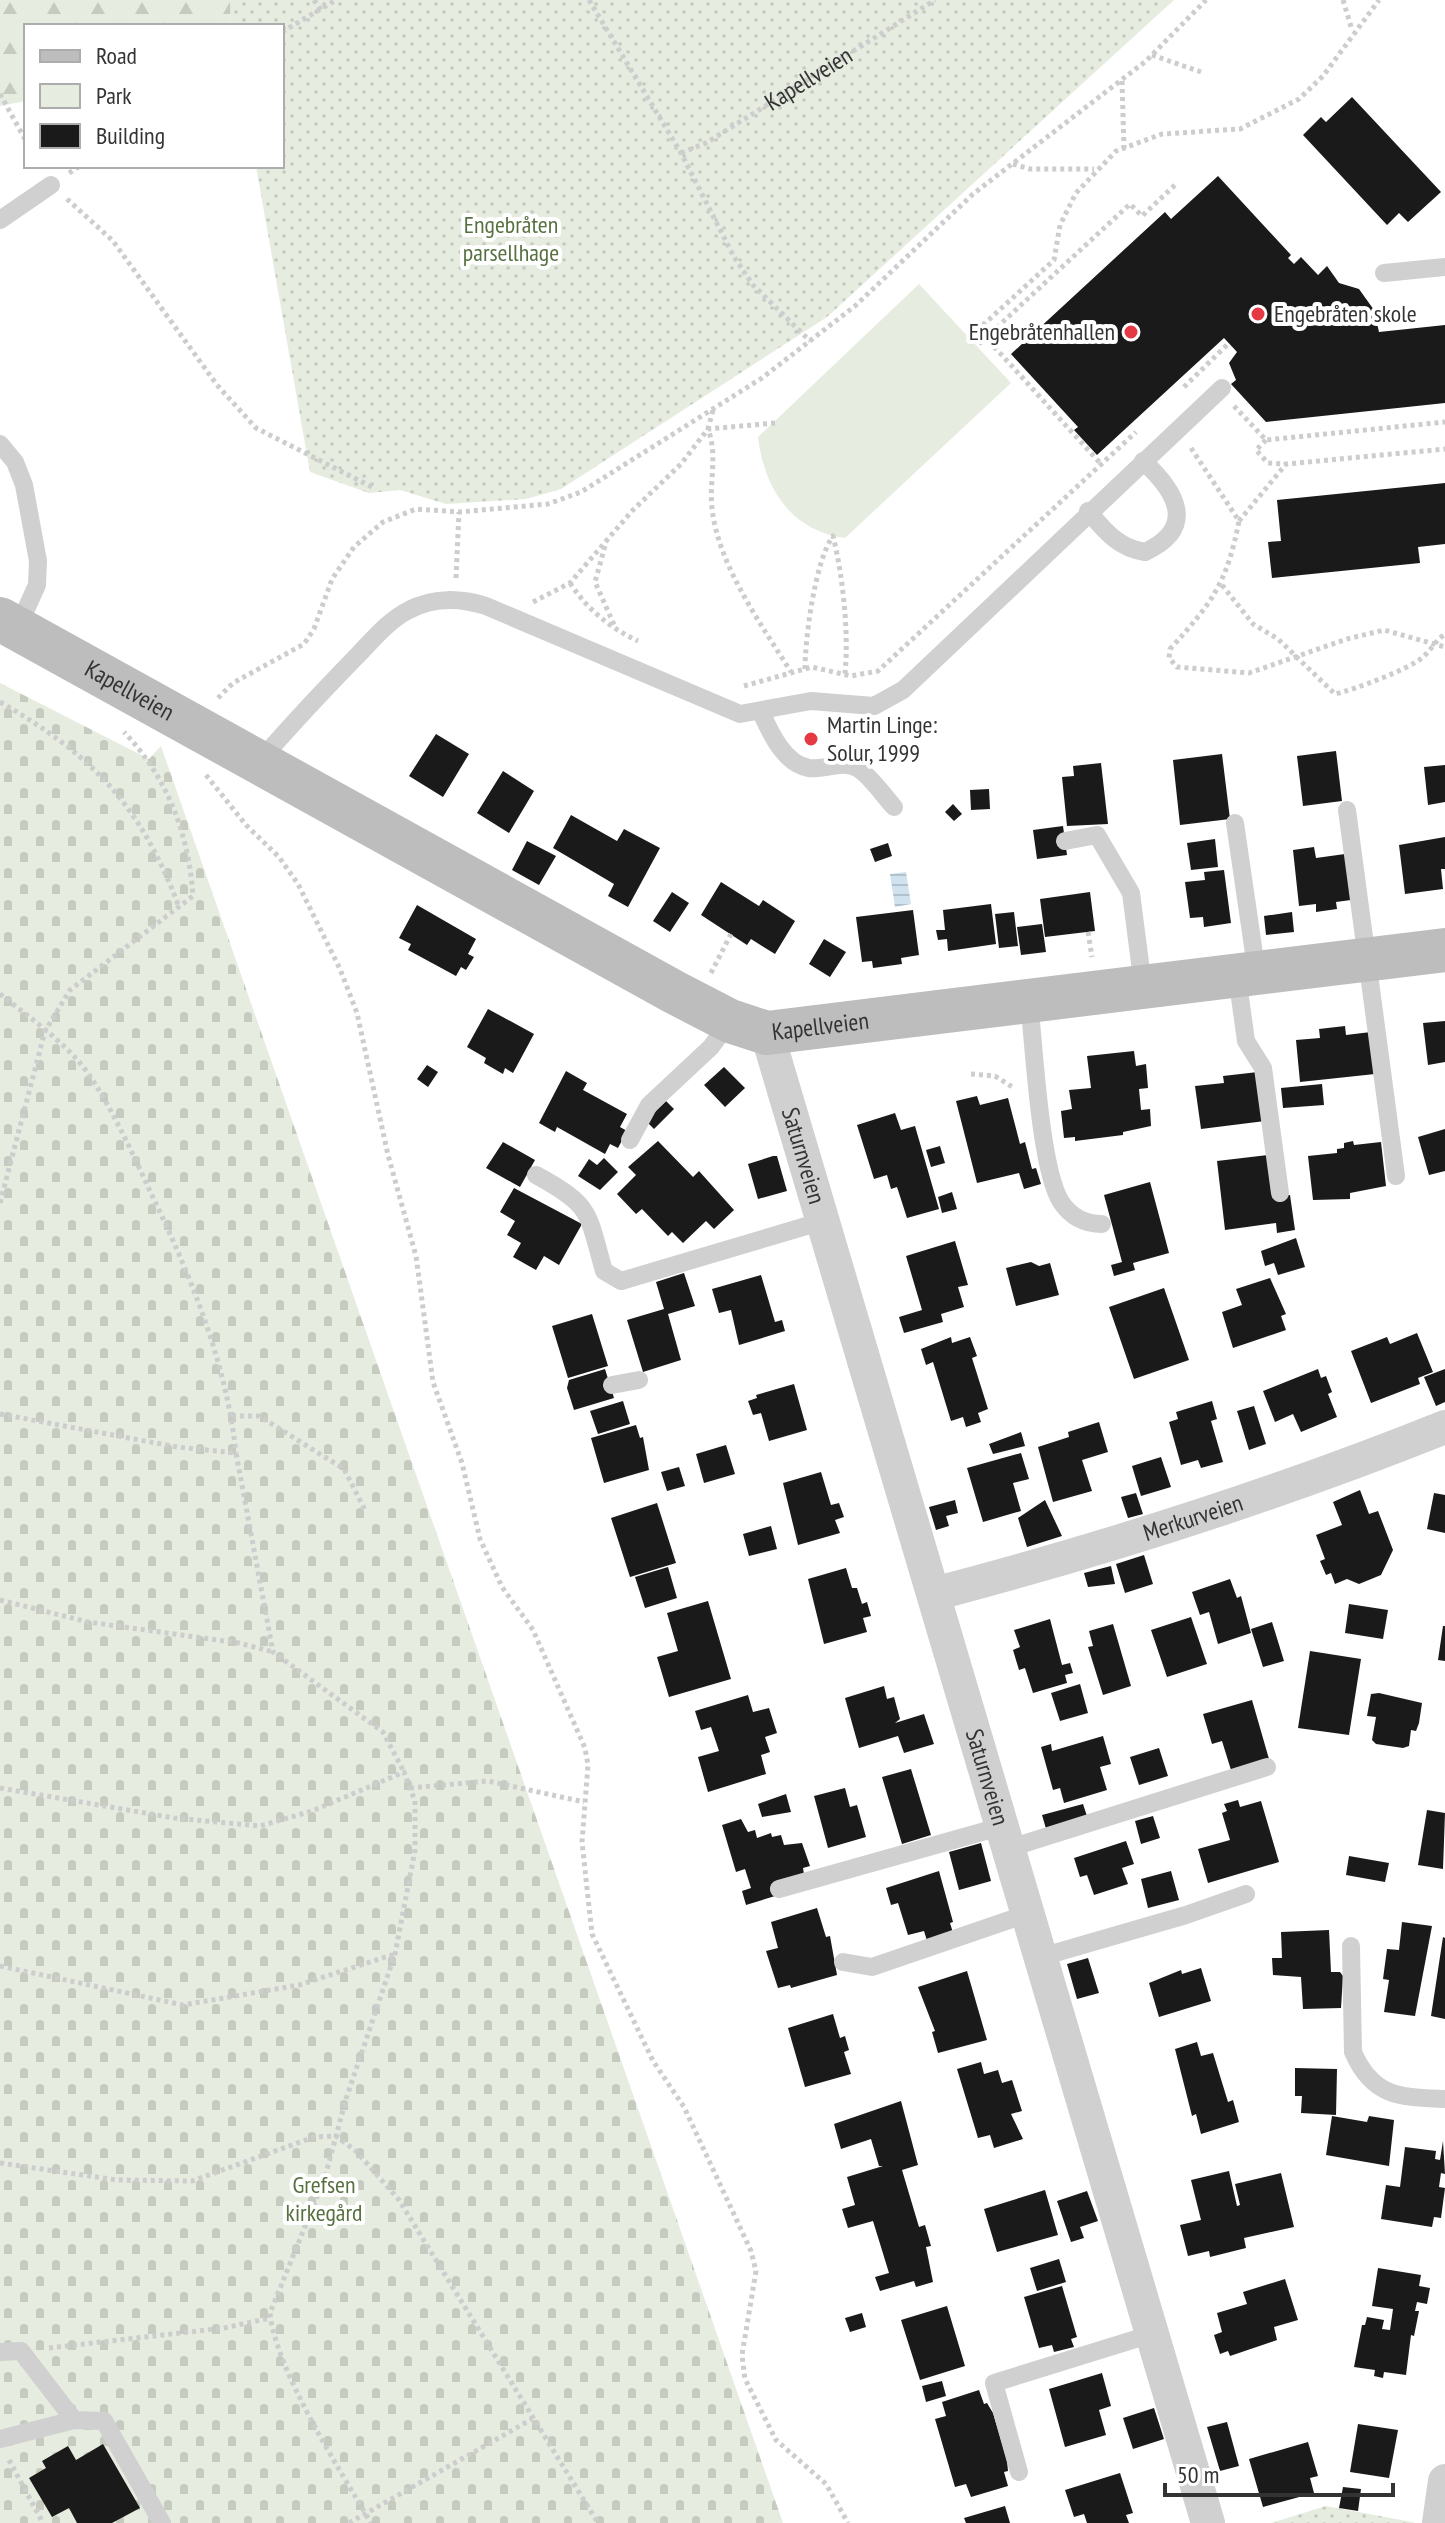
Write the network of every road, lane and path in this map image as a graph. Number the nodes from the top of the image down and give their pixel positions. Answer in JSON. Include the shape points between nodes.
{"nodes":[{"id":1,"x":314,"y":0,"type":"edge"},
{"id":2,"x":336,"y":0,"type":"edge"},
{"id":3,"x":589,"y":0,"type":"edge"},
{"id":4,"x":935,"y":0,"type":"edge"},
{"id":5,"x":1206,"y":0,"type":"edge"},
{"id":6,"x":1343,"y":0,"type":"edge"},
{"id":7,"x":1379,"y":0,"type":"edge"},
{"id":8,"x":321,"y":10,"type":"junction"},
{"id":9,"x":284,"y":31,"type":"edge"},
{"id":10,"x":1353,"y":31,"type":"junction"},
{"id":11,"x":1152,"y":55,"type":"junction"},
{"id":12,"x":1201,"y":72,"type":"dead end"},
{"id":13,"x":1122,"y":81,"type":"junction"},
{"id":14,"x":0,"y":94,"type":"edge"},
{"id":15,"x":24,"y":137,"type":"edge"},
{"id":16,"x":1124,"y":148,"type":"junction"},
{"id":17,"x":681,"y":153,"type":"junction"},
{"id":18,"x":1012,"y":164,"type":"junction"},
{"id":19,"x":1095,"y":169,"type":"junction"},
{"id":20,"x":51,"y":185,"type":"joint"},
{"id":21,"x":1175,"y":185,"type":"dead end"},
{"id":22,"x":0,"y":220,"type":"edge"},
{"id":23,"x":1445,"y":267,"type":"edge"},
{"id":24,"x":1384,"y":273,"type":"dead end"},
{"id":25,"x":978,"y":329,"type":"junction"},
{"id":26,"x":971,"y":336,"type":"dead end"},
{"id":27,"x":986,"y":338,"type":"junction"},
{"id":28,"x":810,"y":341,"type":"junction"},
{"id":29,"x":1229,"y":343,"type":"dead end"},
{"id":30,"x":979,"y":344,"type":"dead end"},
{"id":31,"x":1218,"y":353,"type":"junction"},
{"id":32,"x":1222,"y":388,"type":"junction"},
{"id":33,"x":713,"y":410,"type":"junction"},
{"id":34,"x":1445,"y":422,"type":"edge"},
{"id":35,"x":775,"y":423,"type":"dead end"},
{"id":36,"x":1144,"y":425,"type":"dead end"},
{"id":37,"x":708,"y":429,"type":"junction"},
{"id":38,"x":1178,"y":429,"type":"junction"},
{"id":39,"x":1266,"y":440,"type":"junction"},
{"id":40,"x":0,"y":444,"type":"edge"},
{"id":41,"x":1445,"y":449,"type":"edge"},
{"id":42,"x":1143,"y":461,"type":"junction"},
{"id":43,"x":1101,"y":464,"type":"junction"},
{"id":44,"x":1287,"y":464,"type":"junction"},
{"id":45,"x":374,"y":488,"type":"dead end"},
{"id":46,"x":1088,"y":511,"type":"junction"},
{"id":47,"x":459,"y":512,"type":"junction"},
{"id":48,"x":1239,"y":521,"type":"junction"},
{"id":49,"x":606,"y":541,"type":"junction"},
{"id":50,"x":570,"y":583,"type":"junction"},
{"id":51,"x":1222,"y":585,"type":"junction"},
{"id":52,"x":455,"y":599,"type":"junction"},
{"id":53,"x":515,"y":618,"type":"junction"},
{"id":54,"x":9,"y":624,"type":"edge"},
{"id":55,"x":618,"y":631,"type":"junction"},
{"id":56,"x":1445,"y":634,"type":"edge"},
{"id":57,"x":634,"y":639,"type":"dead end"},
{"id":58,"x":1432,"y":643,"type":"junction"},
{"id":59,"x":1445,"y":647,"type":"edge"},
{"id":60,"x":1298,"y":656,"type":"junction"},
{"id":61,"x":805,"y":669,"type":"junction"},
{"id":62,"x":791,"y":672,"type":"junction"},
{"id":63,"x":845,"y":674,"type":"junction"},
{"id":64,"x":106,"y":679,"type":"junction"},
{"id":65,"x":739,"y":687,"type":"dead end"},
{"id":66,"x":0,"y":702,"type":"edge"},
{"id":67,"x":213,"y":705,"type":"dead end"},
{"id":68,"x":761,"y":712,"type":"junction"},
{"id":69,"x":258,"y":763,"type":"junction"},
{"id":70,"x":211,"y":783,"type":"dead end"},
{"id":71,"x":894,"y":807,"type":"dead end"},
{"id":72,"x":1347,"y":810,"type":"dead end"},
{"id":73,"x":1235,"y":823,"type":"dead end"},
{"id":74,"x":1065,"y":841,"type":"dead end"},
{"id":75,"x":179,"y":907,"type":"junction"},
{"id":76,"x":731,"y":934,"type":"dead end"},
{"id":77,"x":1445,"y":950,"type":"edge"},
{"id":78,"x":1368,"y":958,"type":"junction"},
{"id":79,"x":1247,"y":975,"type":"junction"},
{"id":80,"x":704,"y":985,"type":"dead end"},
{"id":81,"x":1143,"y":986,"type":"junction"},
{"id":82,"x":0,"y":994,"type":"edge"},
{"id":83,"x":1029,"y":1001,"type":"junction"},
{"id":84,"x":749,"y":1027,"type":"junction"},
{"id":85,"x":45,"y":1031,"type":"junction"},
{"id":86,"x":630,"y":1140,"type":"dead end"},
{"id":87,"x":536,"y":1175,"type":"dead end"},
{"id":88,"x":1396,"y":1176,"type":"dead end"},
{"id":89,"x":1280,"y":1193,"type":"dead end"},
{"id":90,"x":0,"y":1203,"type":"edge"},
{"id":91,"x":823,"y":1221,"type":"junction"},
{"id":92,"x":1102,"y":1224,"type":"dead end"},
{"id":93,"x":639,"y":1380,"type":"dead end"},
{"id":94,"x":612,"y":1385,"type":"dead end"},
{"id":95,"x":0,"y":1414,"type":"edge"},
{"id":96,"x":232,"y":1416,"type":"junction"},
{"id":97,"x":1445,"y":1427,"type":"edge"},
{"id":98,"x":236,"y":1453,"type":"junction"},
{"id":99,"x":366,"y":1512,"type":"dead end"},
{"id":100,"x":0,"y":1600,"type":"edge"},
{"id":101,"x":935,"y":1614,"type":"junction"},
{"id":102,"x":273,"y":1652,"type":"junction"},
{"id":103,"x":1267,"y":1767,"type":"dead end"},
{"id":104,"x":404,"y":1772,"type":"junction"},
{"id":105,"x":0,"y":1788,"type":"edge"},
{"id":106,"x":410,"y":1788,"type":"junction"},
{"id":107,"x":584,"y":1802,"type":"junction"},
{"id":108,"x":1007,"y":1837,"type":"junction"},
{"id":109,"x":779,"y":1889,"type":"dead end"},
{"id":110,"x":1246,"y":1894,"type":"dead end"},
{"id":111,"x":1027,"y":1914,"type":"junction"},
{"id":112,"x":1351,"y":1946,"type":"dead end"},
{"id":113,"x":395,"y":1954,"type":"junction"},
{"id":114,"x":843,"y":1962,"type":"dead end"},
{"id":115,"x":0,"y":1966,"type":"edge"},
{"id":116,"x":1042,"y":1976,"type":"junction"},
{"id":117,"x":1445,"y":2099,"type":"edge"},
{"id":118,"x":336,"y":2136,"type":"junction"},
{"id":119,"x":0,"y":2163,"type":"edge"},
{"id":120,"x":270,"y":2318,"type":"junction"},
{"id":121,"x":1152,"y":2334,"type":"junction"},
{"id":122,"x":21,"y":2351,"type":"junction"},
{"id":123,"x":0,"y":2352,"type":"edge"},
{"id":124,"x":532,"y":2419,"type":"junction"},
{"id":125,"x":74,"y":2420,"type":"junction"},
{"id":126,"x":3,"y":2447,"type":"edge"},
{"id":127,"x":1019,"y":2472,"type":"dead end"},
{"id":128,"x":1445,"y":2481,"type":"edge"},
{"id":129,"x":365,"y":2513,"type":"junction"},
{"id":130,"x":43,"y":2523,"type":"edge"},
{"id":131,"x":162,"y":2523,"type":"edge"},
{"id":132,"x":349,"y":2523,"type":"edge"},
{"id":133,"x":371,"y":2523,"type":"edge"},
{"id":134,"x":598,"y":2523,"type":"edge"},
{"id":135,"x":848,"y":2523,"type":"edge"},
{"id":136,"x":1208,"y":2523,"type":"edge"},
{"id":137,"x":1439,"y":2523,"type":"edge"}],
"edges":[{"from":1,"to":8,"type":"path"},
{"from":2,"to":8,"type":"path"},
{"from":3,"to":17,"type":"path"},
{"from":4,"to":17,"type":"path","name":"Kapellveien","via":[[706,143]]},
{"from":5,"to":11,"type":"path"},
{"from":6,"to":10,"type":"path"},
{"from":7,"to":10,"type":"path"},
{"from":8,"to":9,"type":"path"},
{"from":10,"to":16,"type":"path","via":[[1323,76],[1274,114],[1240,129],[1162,134]]},
{"from":11,"to":12,"type":"path"},
{"from":11,"to":13,"type":"path"},
{"from":13,"to":16,"type":"path"},
{"from":13,"to":18,"type":"path"},
{"from":14,"to":15,"type":"path"},
{"from":16,"to":19,"type":"path"},
{"from":17,"to":28,"type":"path","via":[[753,285]]},
{"from":18,"to":19,"type":"path"},
{"from":18,"to":28,"type":"path"},
{"from":19,"to":25,"type":"path","via":[[1060,225],[1054,260]]},
{"from":20,"to":22,"type":"lane"},
{"from":20,"to":45,"type":"path","via":[[113,241],[217,385],[256,428]]},
{"from":21,"to":27,"type":"path","via":[[1142,216],[1130,204]]},
{"from":23,"to":24,"type":"lane"},
{"from":25,"to":26,"type":"path"},
{"from":25,"to":27,"type":"path"},
{"from":27,"to":30,"type":"path"},
{"from":27,"to":43,"type":"path"},
{"from":28,"to":33,"type":"path"},
{"from":29,"to":31,"type":"path"},
{"from":31,"to":32,"type":"path"},
{"from":31,"to":38,"type":"path","via":[[1165,405]]},
{"from":32,"to":38,"type":"lane"},
{"from":32,"to":39,"type":"path"},
{"from":33,"to":37,"type":"path"},
{"from":33,"to":47,"type":"path","via":[[581,492],[548,504]]},
{"from":34,"to":39,"type":"path"},
{"from":35,"to":37,"type":"path"},
{"from":36,"to":43,"type":"path"},
{"from":37,"to":49,"type":"path"},
{"from":37,"to":62,"type":"path","via":[[718,542]]},
{"from":38,"to":42,"type":"lane"},
{"from":38,"to":48,"type":"path"},
{"from":39,"to":44,"type":"path","via":[[1256,450],[1268,463]]},
{"from":40,"to":54,"type":"lane","via":[[24,485],[38,561],[37,585]]},
{"from":41,"to":44,"type":"path"},
{"from":42,"to":46,"type":"lane"},
{"from":42,"to":46,"type":"lane","via":[[1176,504],[1178,523],[1169,537],[1145,552],[1130,550]]},
{"from":43,"to":63,"type":"path","via":[[878,671]]},
{"from":44,"to":48,"type":"path"},
{"from":46,"to":68,"type":"lane","via":[[903,690],[884,702],[874,706],[811,701]]},
{"from":47,"to":52,"type":"path"},
{"from":47,"to":67,"type":"path","via":[[416,509],[383,522],[354,547],[332,579],[304,644],[233,683]]},
{"from":48,"to":51,"type":"path"},
{"from":49,"to":50,"type":"path"},
{"from":49,"to":55,"type":"path","via":[[595,582]]},
{"from":50,"to":53,"type":"path","via":[[522,608]]},
{"from":50,"to":55,"type":"path"},
{"from":51,"to":60,"type":"path","via":[[1253,624]]},
{"from":51,"to":60,"type":"path","via":[[1170,649],[1169,658],[1177,667],[1249,673]]},
{"from":52,"to":53,"type":"lane"},
{"from":52,"to":69,"type":"lane","via":[[426,603],[397,617],[281,733]]},
{"from":53,"to":68,"type":"lane","via":[[718,707],[740,714]]},
{"from":54,"to":64,"type":"street","name":"Kapellveien"},
{"from":55,"to":57,"type":"path"},
{"from":56,"to":58,"type":"path"},
{"from":58,"to":59,"type":"path"},
{"from":58,"to":60,"type":"path","via":[[1384,630]]},
{"from":58,"to":60,"type":"path","via":[[1422,659],[1335,694]]},
{"from":61,"to":62,"type":"path"},
{"from":61,"to":63,"type":"path"},
{"from":61,"to":63,"type":"path","via":[[805,634],[833,536],[848,630]]},
{"from":62,"to":65,"type":"path"},
{"from":64,"to":69,"type":"street","name":"Kapellveien"},
{"from":64,"to":75,"type":"path","via":[[104,712],[150,759],[183,836],[193,896]]},
{"from":66,"to":75,"type":"path","via":[[78,754],[122,797],[163,863]]},
{"from":68,"to":71,"type":"lane","via":[[774,740],[793,759],[808,768],[858,768]]},
{"from":69,"to":84,"type":"street","name":"Kapellveien"},
{"from":70,"to":107,"type":"path","via":[[298,884],[357,1013],[416,1256],[433,1382],[490,1564],[533,1630],[585,1748]]},
{"from":72,"to":78,"type":"lane"},
{"from":73,"to":79,"type":"lane"},
{"from":74,"to":81,"type":"lane","via":[[1097,835],[1131,893]]},
{"from":75,"to":85,"type":"path","via":[[70,990]]},
{"from":76,"to":80,"type":"path"},
{"from":77,"to":78,"type":"street","name":"Kapellveien"},
{"from":78,"to":79,"type":"street","name":"Kapellveien"},
{"from":78,"to":88,"type":"lane"},
{"from":79,"to":81,"type":"street","name":"Kapellveien"},
{"from":79,"to":89,"type":"lane","via":[[1246,1041],[1263,1068]]},
{"from":81,"to":83,"type":"street","name":"Kapellveien"},
{"from":82,"to":85,"type":"path"},
{"from":83,"to":84,"type":"street","name":"Kapellveien"},
{"from":83,"to":92,"type":"lane","via":[[1054,1189],[1068,1211]]},
{"from":84,"to":86,"type":"lane","via":[[711,1047],[649,1105]]},
{"from":84,"to":91,"type":"street","name":"Saturnveien"},
{"from":85,"to":90,"type":"path"},
{"from":85,"to":96,"type":"path","via":[[88,1073],[125,1137],[210,1332]]},
{"from":87,"to":91,"type":"lane","via":[[583,1206],[604,1271],[621,1281]]},
{"from":91,"to":101,"type":"street","name":"Saturnveien"},
{"from":93,"to":94,"type":"lane"},
{"from":95,"to":98,"type":"path"},
{"from":96,"to":98,"type":"path"},
{"from":96,"to":99,"type":"path","via":[[259,1416],[344,1469]]},
{"from":97,"to":101,"type":"street","name":"Merkurveien","via":[[1307,1482]]},
{"from":98,"to":102,"type":"path"},
{"from":100,"to":102,"type":"path","via":[[88,1622]]},
{"from":101,"to":108,"type":"street","name":"Saturnveien"},
{"from":102,"to":104,"type":"path","via":[[383,1732]]},
{"from":103,"to":108,"type":"lane"},
{"from":104,"to":105,"type":"path","via":[[312,1811],[260,1826],[174,1818]]},
{"from":104,"to":106,"type":"path"},
{"from":106,"to":107,"type":"path","via":[[488,1781]]},
{"from":106,"to":113,"type":"path","via":[[415,1850]]},
{"from":107,"to":135,"type":"path","via":[[583,1878],[592,1934],[653,2061],[684,2107],[751,2251],[756,2271],[742,2355],[745,2379],[776,2440],[826,2484]]},
{"from":108,"to":109,"type":"lane"},
{"from":108,"to":111,"type":"street","name":"Saturnveien"},
{"from":110,"to":116,"type":"lane"},
{"from":111,"to":114,"type":"lane","via":[[872,1967]]},
{"from":111,"to":116,"type":"street","name":"Saturnveien"},
{"from":112,"to":117,"type":"lane","via":[[1353,2052],[1360,2067],[1392,2096]]},
{"from":113,"to":115,"type":"path","via":[[299,1985],[183,2005]]},
{"from":113,"to":118,"type":"path"},
{"from":116,"to":121,"type":"street","name":"Saturnveien","via":[[1144,2276]]},
{"from":118,"to":119,"type":"path","via":[[303,2140],[192,2181],[117,2180]]},
{"from":118,"to":120,"type":"path"},
{"from":118,"to":124,"type":"path","via":[[399,2200]]},
{"from":120,"to":122,"type":"path"},
{"from":120,"to":129,"type":"path","via":[[272,2337],[302,2400]]},
{"from":121,"to":127,"type":"lane","via":[[994,2383]]},
{"from":121,"to":136,"type":"street","name":"Saturnveien"},
{"from":122,"to":123,"type":"lane"},
{"from":122,"to":125,"type":"lane"},
{"from":124,"to":129,"type":"path"},
{"from":124,"to":134,"type":"path"},
{"from":125,"to":126,"type":"lane"},
{"from":125,"to":131,"type":"lane","via":[[104,2421]]},
{"from":126,"to":130,"type":"path"},
{"from":128,"to":137,"type":"street"},
{"from":129,"to":132,"type":"path"},
{"from":129,"to":133,"type":"path"}]}
